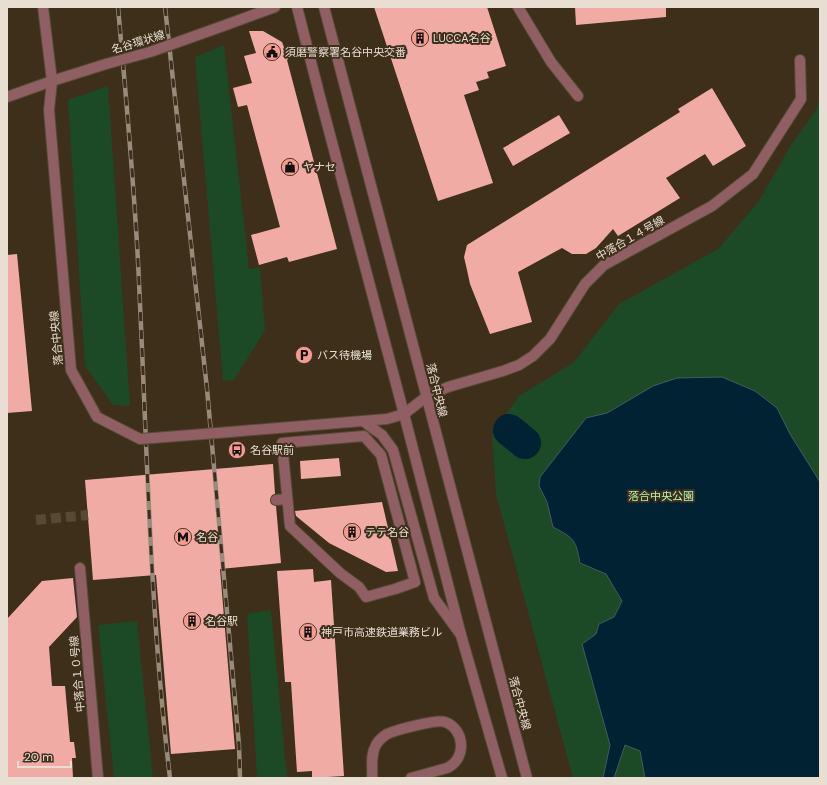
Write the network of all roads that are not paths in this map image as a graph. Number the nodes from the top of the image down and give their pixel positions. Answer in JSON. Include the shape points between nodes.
{"nodes":[{"id":1,"x":43,"y":7,"type":"edge"},
{"id":2,"x":275,"y":7,"type":"edge"},
{"id":3,"x":297,"y":7,"type":"edge"},
{"id":4,"x":324,"y":7,"type":"edge"},
{"id":5,"x":518,"y":7,"type":"edge"},
{"id":6,"x":800,"y":60,"type":"dead end"},
{"id":7,"x":52,"y":80,"type":"junction"},
{"id":8,"x":578,"y":96,"type":"dead end"},
{"id":9,"x":7,"y":97,"type":"edge"},
{"id":10,"x":426,"y":397,"type":"junction"},
{"id":11,"x":404,"y":414,"type":"junction"},
{"id":12,"x":363,"y":421,"type":"junction"},
{"id":13,"x":287,"y":499,"type":"junction"},
{"id":14,"x":276,"y":500,"type":"dead end"},
{"id":15,"x":80,"y":568,"type":"dead end"},
{"id":16,"x":461,"y":635,"type":"junction"},
{"id":17,"x":98,"y":778,"type":"edge"},
{"id":18,"x":372,"y":778,"type":"edge"},
{"id":19,"x":411,"y":778,"type":"edge"},
{"id":20,"x":502,"y":778,"type":"edge"},
{"id":21,"x":527,"y":778,"type":"edge"}],
"edges":[{"from":1,"to":7,"type":"street","name":"落合中央線"},
{"from":2,"to":7,"type":"street","name":"名谷環状線","bridge":true,"via":[[150,52]]},
{"from":3,"to":11,"type":"street"},
{"from":4,"to":10,"type":"street","name":"落合中央線"},
{"from":5,"to":8,"type":"street","via":[[552,62]]},
{"from":6,"to":10,"type":"street","name":"中落合１４号線","via":[[801,99],[753,174],[712,206],[604,264],[585,284],[550,339],[533,356],[519,365],[448,387]]},
{"from":7,"to":9,"type":"street","name":"名谷環状線"},
{"from":7,"to":12,"type":"street","name":"落合中央線","bridge":true,"via":[[49,110],[71,370],[97,417],[140,439]]},
{"from":10,"to":11,"type":"street","name":"中落合１４号線"},
{"from":10,"to":21,"type":"street","name":"落合中央線"},
{"from":11,"to":12,"type":"street","name":"落合中央線","via":[[387,419]]},
{"from":11,"to":16,"type":"street"},
{"from":12,"to":16,"type":"street","via":[[382,435],[393,450],[434,598]]},
{"from":13,"to":13,"type":"street","via":[[282,443],[364,436],[381,455],[415,582],[366,597],[359,587],[340,573],[290,526]]},
{"from":13,"to":14,"type":"street"},
{"from":15,"to":17,"type":"street","name":"中落合１０号線"},
{"from":16,"to":20,"type":"street"},
{"from":18,"to":19,"type":"street","via":[[376,744],[387,734],[434,721],[444,722],[454,728],[461,744],[457,760],[447,768]]}]}
